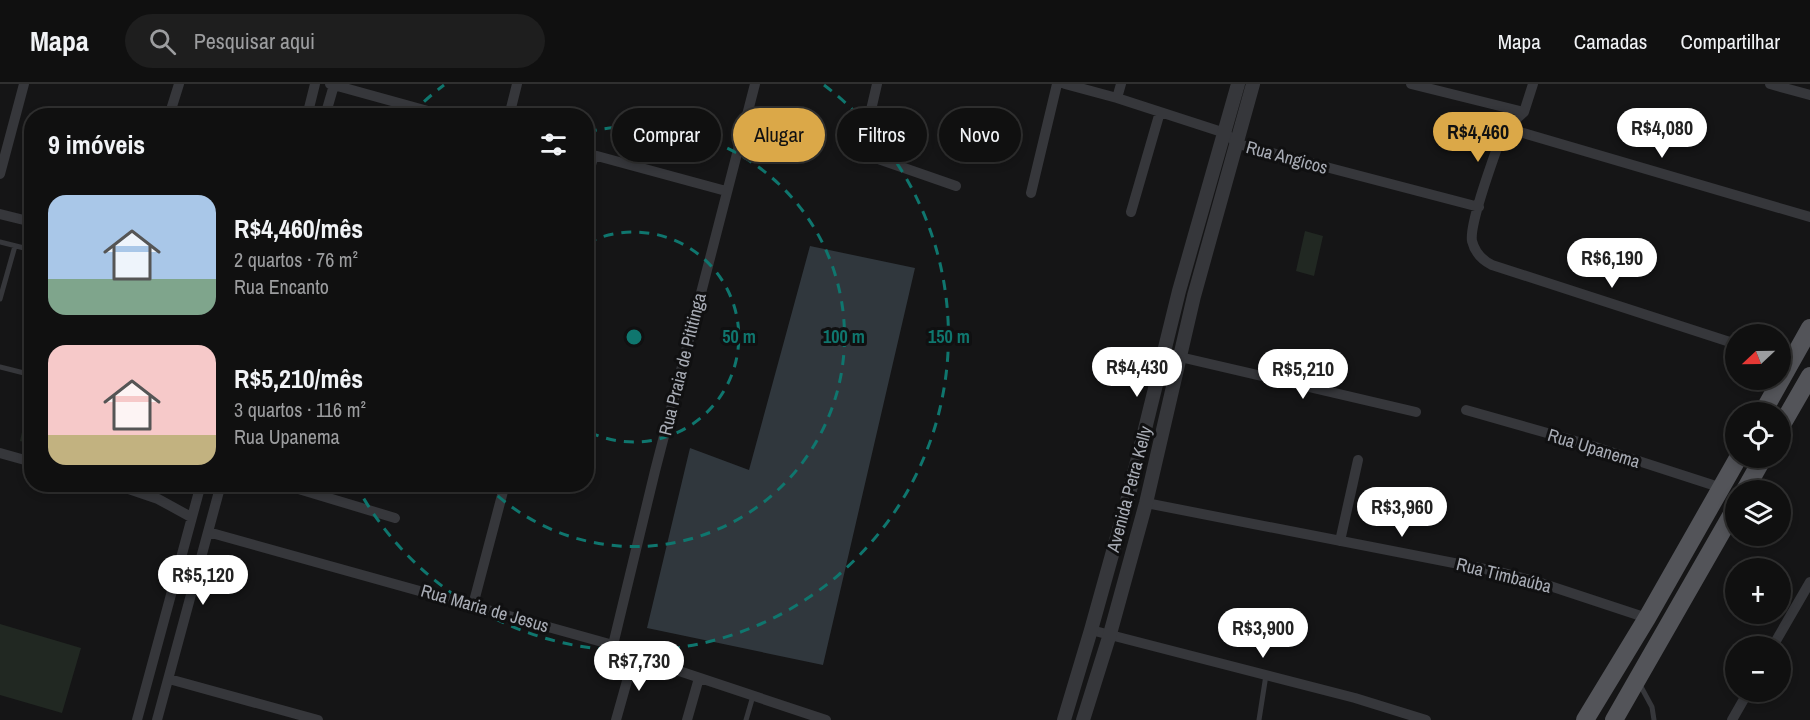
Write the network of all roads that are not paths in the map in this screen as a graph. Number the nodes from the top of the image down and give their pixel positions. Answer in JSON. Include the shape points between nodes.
{"nodes":[{"id":1,"x":24,"y":84,"type":"edge"},
{"id":2,"x":179,"y":84,"type":"edge"},
{"id":3,"x":315,"y":84,"type":"edge"},
{"id":4,"x":332,"y":84,"type":"edge"},
{"id":5,"x":517,"y":84,"type":"edge"},
{"id":6,"x":754,"y":84,"type":"edge"},
{"id":7,"x":877,"y":84,"type":"edge"},
{"id":8,"x":1057,"y":84,"type":"edge"},
{"id":9,"x":1065,"y":84,"type":"edge"},
{"id":10,"x":1121,"y":84,"type":"edge"},
{"id":11,"x":1238,"y":84,"type":"edge"},
{"id":12,"x":1253,"y":84,"type":"edge"},
{"id":13,"x":1411,"y":84,"type":"edge"},
{"id":14,"x":1533,"y":84,"type":"edge"},
{"id":15,"x":1770,"y":84,"type":"edge"},
{"id":16,"x":1810,"y":95,"type":"edge"},
{"id":17,"x":1117,"y":98,"type":"junction"},
{"id":18,"x":172,"y":108,"type":"edge"},
{"id":19,"x":309,"y":108,"type":"edge"},
{"id":20,"x":327,"y":108,"type":"edge"},
{"id":21,"x":418,"y":108,"type":"edge"},
{"id":22,"x":511,"y":108,"type":"edge"},
{"id":23,"x":1160,"y":112,"type":"junction"},
{"id":24,"x":1524,"y":112,"type":"junction"},
{"id":25,"x":1506,"y":128,"type":"junction"},
{"id":26,"x":1225,"y":133,"type":"junction"},
{"id":27,"x":1238,"y":144,"type":"junction"},
{"id":28,"x":594,"y":155,"type":"edge"},
{"id":29,"x":0,"y":174,"type":"edge"},
{"id":30,"x":956,"y":186,"type":"dead end"},
{"id":31,"x":726,"y":191,"type":"junction"},
{"id":32,"x":1031,"y":193,"type":"dead end"},
{"id":33,"x":1479,"y":207,"type":"junction"},
{"id":34,"x":1131,"y":212,"type":"dead end"},
{"id":35,"x":0,"y":214,"type":"edge"},
{"id":36,"x":1810,"y":218,"type":"edge"},
{"id":37,"x":24,"y":220,"type":"edge"},
{"id":38,"x":0,"y":242,"type":"edge"},
{"id":39,"x":15,"y":246,"type":"junction"},
{"id":40,"x":24,"y":248,"type":"edge"},
{"id":41,"x":0,"y":299,"type":"edge"},
{"id":42,"x":1810,"y":328,"type":"edge"},
{"id":43,"x":1725,"y":340,"type":"edge"},
{"id":44,"x":1791,"y":353,"type":"edge"},
{"id":45,"x":1180,"y":357,"type":"junction"},
{"id":46,"x":0,"y":366,"type":"edge"},
{"id":47,"x":24,"y":373,"type":"edge"},
{"id":48,"x":1810,"y":376,"type":"edge"},
{"id":49,"x":1791,"y":409,"type":"edge"},
{"id":50,"x":1466,"y":410,"type":"dead end"},
{"id":51,"x":1416,"y":412,"type":"dead end"},
{"id":52,"x":0,"y":453,"type":"edge"},
{"id":53,"x":24,"y":460,"type":"edge"},
{"id":54,"x":1358,"y":460,"type":"dead end"},
{"id":55,"x":1733,"y":468,"type":"edge"},
{"id":56,"x":1722,"y":488,"type":"junction"},
{"id":57,"x":137,"y":492,"type":"edge"},
{"id":58,"x":199,"y":492,"type":"edge"},
{"id":59,"x":219,"y":492,"type":"edge"},
{"id":60,"x":309,"y":492,"type":"edge"},
{"id":61,"x":503,"y":492,"type":"edge"},
{"id":62,"x":1146,"y":503,"type":"junction"},
{"id":63,"x":192,"y":517,"type":"junction"},
{"id":64,"x":395,"y":518,"type":"dead end"},
{"id":65,"x":1725,"y":526,"type":"edge"},
{"id":66,"x":208,"y":532,"type":"junction"},
{"id":67,"x":1340,"y":541,"type":"junction"},
{"id":68,"x":1810,"y":582,"type":"edge"},
{"id":69,"x":473,"y":604,"type":"junction"},
{"id":70,"x":1647,"y":618,"type":"junction"},
{"id":71,"x":1091,"y":630,"type":"junction"},
{"id":72,"x":1110,"y":634,"type":"junction"},
{"id":73,"x":1779,"y":636,"type":"edge"},
{"id":74,"x":613,"y":645,"type":"junction"},
{"id":75,"x":634,"y":656,"type":"junction"},
{"id":76,"x":1266,"y":675,"type":"junction"},
{"id":77,"x":699,"y":678,"type":"junction"},
{"id":78,"x":169,"y":679,"type":"junction"},
{"id":79,"x":1637,"y":680,"type":"junction"},
{"id":80,"x":753,"y":696,"type":"junction"},
{"id":81,"x":1742,"y":702,"type":"edge"},
{"id":82,"x":137,"y":720,"type":"edge"},
{"id":83,"x":158,"y":720,"type":"edge"},
{"id":84,"x":318,"y":720,"type":"edge"},
{"id":85,"x":616,"y":720,"type":"edge"},
{"id":86,"x":687,"y":720,"type":"edge"},
{"id":87,"x":746,"y":720,"type":"edge"},
{"id":88,"x":826,"y":720,"type":"edge"},
{"id":89,"x":1064,"y":720,"type":"edge"},
{"id":90,"x":1083,"y":720,"type":"edge"},
{"id":91,"x":1259,"y":720,"type":"edge"},
{"id":92,"x":1426,"y":720,"type":"edge"},
{"id":93,"x":1585,"y":720,"type":"edge"},
{"id":94,"x":1614,"y":720,"type":"edge"},
{"id":95,"x":1654,"y":720,"type":"edge"},
{"id":96,"x":1732,"y":720,"type":"edge"}],
"edges":[{"from":1,"to":29,"type":"street"},
{"from":2,"to":18,"type":"street"},
{"from":3,"to":19,"type":"street"},
{"from":4,"to":20,"type":"street"},
{"from":4,"to":21,"type":"street"},
{"from":5,"to":22,"type":"street"},
{"from":6,"to":31,"type":"street","name":"Rua Praia de Pititinga"},
{"from":7,"to":30,"type":"street","via":[[861,153]]},
{"from":8,"to":32,"type":"street"},
{"from":9,"to":17,"type":"street","name":"Rua Angicos"},
{"from":10,"to":17,"type":"street"},
{"from":11,"to":26,"type":"street","name":"Avenida Petra Kelly"},
{"from":12,"to":27,"type":"street","name":"Avenida Petra Kelly"},
{"from":13,"to":24,"type":"street"},
{"from":14,"to":24,"type":"street"},
{"from":15,"to":16,"type":"street"},
{"from":17,"to":23,"type":"street","name":"Rua Angicos"},
{"from":23,"to":26,"type":"street","name":"Rua Angicos"},
{"from":23,"to":34,"type":"street"},
{"from":24,"to":25,"type":"street"},
{"from":25,"to":33,"type":"street"},
{"from":25,"to":36,"type":"street"},
{"from":26,"to":27,"type":"street","name":"Rua Angicos"},
{"from":26,"to":71,"type":"street","name":"Avenida Petra Kelly","via":[[1179,291]]},
{"from":27,"to":33,"type":"street","name":"Rua Angicos"},
{"from":27,"to":45,"type":"street","name":"Avenida Petra Kelly"},
{"from":28,"to":31,"type":"street"},
{"from":31,"to":74,"type":"street","name":"Rua Praia de Pititinga"},
{"from":33,"to":43,"type":"street","via":[[1472,240],[1482,260]]},
{"from":35,"to":37,"type":"street"},
{"from":38,"to":39,"type":"lane"},
{"from":39,"to":40,"type":"lane"},
{"from":39,"to":41,"type":"lane"},
{"from":42,"to":44,"type":"main road"},
{"from":45,"to":51,"type":"street"},
{"from":45,"to":62,"type":"street","name":"Avenida Petra Kelly"},
{"from":46,"to":47,"type":"lane"},
{"from":48,"to":49,"type":"main road"},
{"from":50,"to":56,"type":"street","name":"Rua Upanema"},
{"from":52,"to":53,"type":"street"},
{"from":54,"to":67,"type":"street"},
{"from":55,"to":56,"type":"main road"},
{"from":56,"to":70,"type":"main road"},
{"from":57,"to":63,"type":"street"},
{"from":58,"to":63,"type":"street"},
{"from":59,"to":66,"type":"street"},
{"from":60,"to":64,"type":"street"},
{"from":61,"to":69,"type":"street"},
{"from":62,"to":67,"type":"street","name":"Rua Timbaúba"},
{"from":62,"to":72,"type":"street","name":"Avenida Petra Kelly"},
{"from":63,"to":82,"type":"street"},
{"from":65,"to":79,"type":"main road"},
{"from":66,"to":69,"type":"street","name":"Rua Maria de Jesus"},
{"from":66,"to":78,"type":"street"},
{"from":67,"to":70,"type":"street","name":"Rua Timbaúba","via":[[1500,572]]},
{"from":68,"to":73,"type":"street"},
{"from":69,"to":74,"type":"street","name":"Rua Maria de Jesus"},
{"from":70,"to":93,"type":"main road"},
{"from":71,"to":72,"type":"street"},
{"from":71,"to":89,"type":"street","name":"Avenida Petra Kelly"},
{"from":72,"to":76,"type":"street"},
{"from":72,"to":90,"type":"street","name":"Avenida Petra Kelly"},
{"from":74,"to":75,"type":"street","name":"Rua Maria de Jesus"},
{"from":75,"to":77,"type":"street","name":"Rua Maria de Jesus"},
{"from":75,"to":85,"type":"street"},
{"from":76,"to":91,"type":"lane"},
{"from":76,"to":92,"type":"street"},
{"from":77,"to":80,"type":"street","name":"Rua Maria de Jesus"},
{"from":77,"to":86,"type":"street"},
{"from":78,"to":83,"type":"street"},
{"from":78,"to":84,"type":"street"},
{"from":79,"to":94,"type":"main road"},
{"from":79,"to":95,"type":"lane","via":[[1652,707]]},
{"from":80,"to":87,"type":"lane"},
{"from":80,"to":88,"type":"street","name":"Rua Maria de Jesus"},
{"from":81,"to":96,"type":"street"}]}
